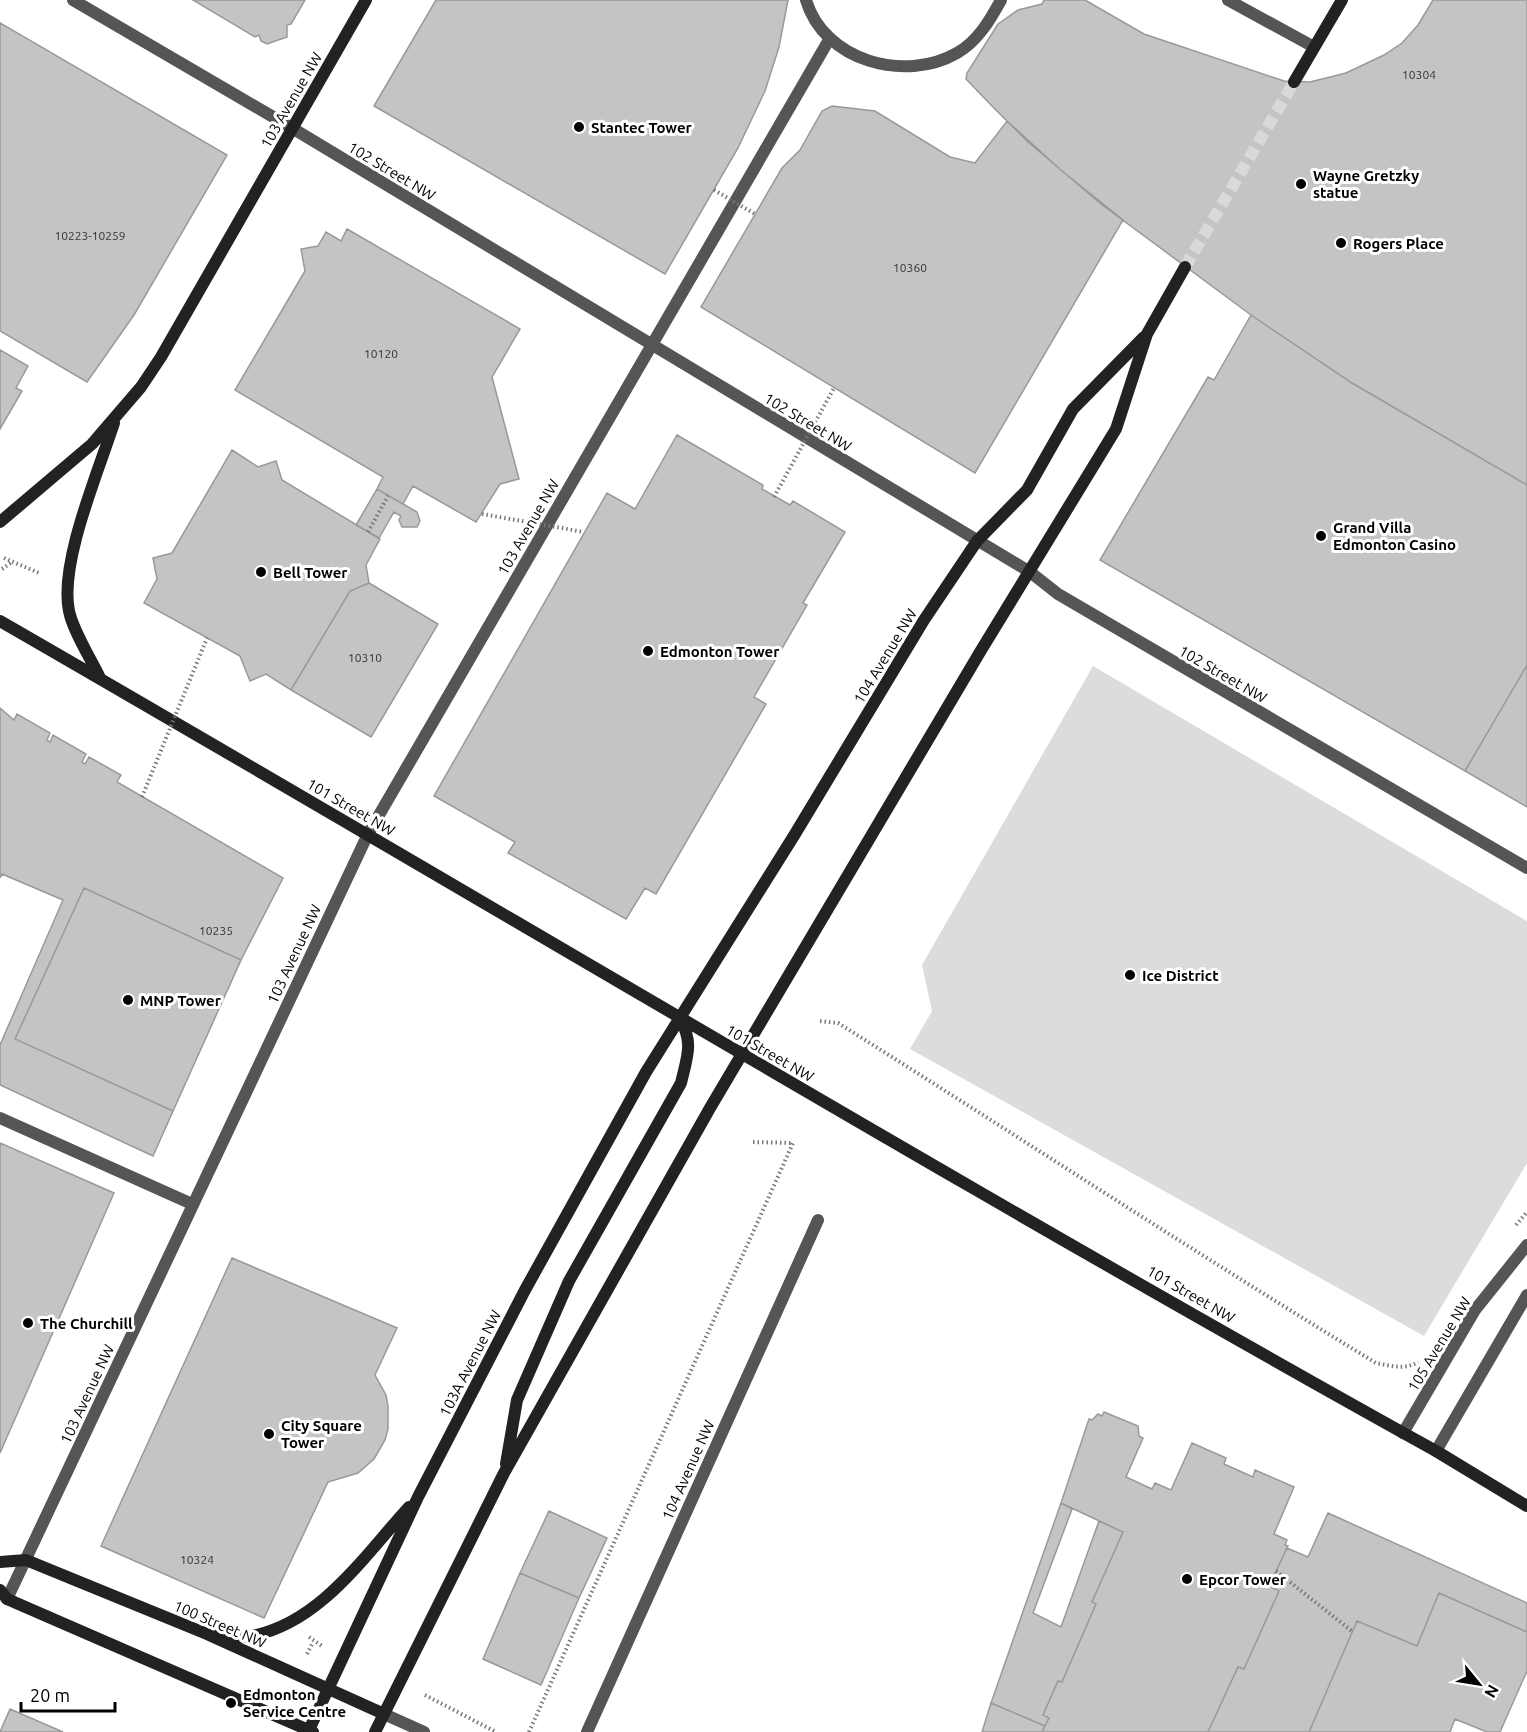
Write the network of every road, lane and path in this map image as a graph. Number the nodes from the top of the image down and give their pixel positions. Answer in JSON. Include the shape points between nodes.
{"nodes":[{"id":1,"x":73,"y":0,"type":"edge"},
{"id":2,"x":366,"y":0,"type":"edge"},
{"id":3,"x":807,"y":0,"type":"edge"},
{"id":4,"x":1001,"y":0,"type":"edge"},
{"id":5,"x":1228,"y":0,"type":"edge"},
{"id":6,"x":1341,"y":0,"type":"edge"},
{"id":7,"x":830,"y":38,"type":"junction"},
{"id":8,"x":1314,"y":47,"type":"junction"},
{"id":9,"x":1294,"y":82,"type":"tunnel mouth"},
{"id":10,"x":292,"y":128,"type":"junction"},
{"id":11,"x":714,"y":190,"type":"dead end"},
{"id":12,"x":755,"y":214,"type":"dead end"},
{"id":13,"x":1185,"y":267,"type":"tunnel mouth"},
{"id":14,"x":1147,"y":334,"type":"junction"},
{"id":15,"x":652,"y":345,"type":"junction"},
{"id":16,"x":834,"y":388,"type":"dead end"},
{"id":17,"x":116,"y":418,"type":"junction"},
{"id":18,"x":388,"y":496,"type":"dead end"},
{"id":19,"x":774,"y":496,"type":"dead end"},
{"id":20,"x":482,"y":514,"type":"dead end"},
{"id":21,"x":0,"y":522,"type":"edge"},
{"id":22,"x":368,"y":532,"type":"dead end"},
{"id":23,"x":584,"y":532,"type":"dead end"},
{"id":24,"x":977,"y":541,"type":"junction"},
{"id":25,"x":4,"y":558,"type":"dead end"},
{"id":26,"x":12,"y":562,"type":"junction"},
{"id":27,"x":2,"y":569,"type":"dead end"},
{"id":28,"x":1030,"y":572,"type":"junction"},
{"id":29,"x":39,"y":573,"type":"dead end"},
{"id":30,"x":0,"y":621,"type":"edge"},
{"id":31,"x":207,"y":638,"type":"dead end"},
{"id":32,"x":99,"y":678,"type":"junction"},
{"id":33,"x":142,"y":797,"type":"dead end"},
{"id":34,"x":368,"y":834,"type":"junction"},
{"id":35,"x":1527,"y":868,"type":"edge"},
{"id":36,"x":679,"y":1018,"type":"junction"},
{"id":37,"x":820,"y":1021,"type":"dead end"},
{"id":38,"x":743,"y":1055,"type":"junction"},
{"id":39,"x":0,"y":1118,"type":"edge"},
{"id":40,"x":752,"y":1142,"type":"dead end"},
{"id":41,"x":192,"y":1204,"type":"junction"},
{"id":42,"x":819,"y":1220,"type":"dead end"},
{"id":43,"x":1527,"y":1245,"type":"edge"},
{"id":44,"x":1527,"y":1295,"type":"edge"},
{"id":45,"x":1412,"y":1366,"type":"dead end"},
{"id":46,"x":1403,"y":1433,"type":"junction"},
{"id":47,"x":1436,"y":1451,"type":"junction"},
{"id":48,"x":504,"y":1473,"type":"junction"},
{"id":49,"x":417,"y":1497,"type":"junction"},
{"id":50,"x":1527,"y":1506,"type":"edge"},
{"id":51,"x":26,"y":1560,"type":"junction"},
{"id":52,"x":0,"y":1562,"type":"edge"},
{"id":53,"x":1276,"y":1570,"type":"dead end"},
{"id":54,"x":3,"y":1594,"type":"edge"},
{"id":55,"x":1353,"y":1632,"type":"dead end"},
{"id":56,"x":207,"y":1634,"type":"junction"},
{"id":57,"x":306,"y":1634,"type":"dead end"},
{"id":58,"x":313,"y":1642,"type":"junction"},
{"id":59,"x":322,"y":1646,"type":"dead end"},
{"id":60,"x":307,"y":1654,"type":"dead end"},
{"id":61,"x":327,"y":1687,"type":"junction"},
{"id":62,"x":425,"y":1695,"type":"dead end"},
{"id":63,"x":384,"y":1714,"type":"junction"},
{"id":64,"x":310,"y":1731,"type":"edge"},
{"id":65,"x":375,"y":1732,"type":"edge"},
{"id":66,"x":424,"y":1732,"type":"edge"},
{"id":67,"x":496,"y":1732,"type":"edge"},
{"id":68,"x":529,"y":1732,"type":"edge"},
{"id":69,"x":587,"y":1732,"type":"edge"}],
"edges":[{"from":1,"to":10,"type":"street","name":"102 Street NW"},
{"from":2,"to":10,"type":"main road","name":"103 Avenue NW"},
{"from":3,"to":7,"type":"street"},
{"from":4,"to":7,"type":"street","via":[[983,30],[957,53],[925,66],[890,67],[857,57]]},
{"from":5,"to":8,"type":"street"},
{"from":6,"to":8,"type":"main road"},
{"from":7,"to":15,"type":"street","name":"103 Avenue NW"},
{"from":8,"to":9,"type":"main road"},
{"from":10,"to":15,"type":"street","name":"102 Street NW"},
{"from":10,"to":17,"type":"main road","name":"103 Avenue NW","via":[[161,357]]},
{"from":11,"to":12,"type":"path","bridge":true},
{"from":13,"to":14,"type":"main road","name":"104 Avenue NW"},
{"from":14,"to":24,"type":"main road","name":"104 Avenue NW","via":[[1073,409],[1027,490]]},
{"from":14,"to":28,"type":"main road","name":"104 Avenue NW","via":[[1116,429]]},
{"from":15,"to":24,"type":"street","name":"102 Street NW"},
{"from":15,"to":34,"type":"street","name":"103 Avenue NW"},
{"from":16,"to":19,"type":"path","bridge":true},
{"from":17,"to":21,"type":"main road","name":"103 Avenue NW","via":[[92,444]]},
{"from":17,"to":32,"type":"main road","via":[[73,551],[69,577],[69,611]]},
{"from":18,"to":22,"type":"path"},
{"from":20,"to":23,"type":"path","bridge":true},
{"from":24,"to":28,"type":"street","name":"102 Street NW"},
{"from":24,"to":36,"type":"main road","name":"104 Avenue NW","via":[[924,620]]},
{"from":25,"to":26,"type":"path"},
{"from":26,"to":27,"type":"path"},
{"from":26,"to":29,"type":"path"},
{"from":28,"to":35,"type":"street","name":"102 Street NW","via":[[1058,594]]},
{"from":28,"to":38,"type":"main road","name":"104 Avenue NW"},
{"from":30,"to":32,"type":"main road","name":"101 Street NW"},
{"from":31,"to":33,"type":"path","bridge":true},
{"from":32,"to":34,"type":"main road","name":"101 Street NW"},
{"from":34,"to":36,"type":"main road","name":"101 Street NW"},
{"from":34,"to":41,"type":"street","name":"103 Avenue NW"},
{"from":36,"to":38,"type":"main road","name":"101 Street NW"},
{"from":36,"to":48,"type":"main road","via":[[688,1034],[689,1052],[681,1083],[569,1281],[517,1400]]},
{"from":36,"to":49,"type":"main road","name":"103A Avenue NW","via":[[531,1279]]},
{"from":37,"to":45,"type":"path","via":[[838,1023],[1376,1363],[1397,1368]]},
{"from":38,"to":46,"type":"main road","name":"101 Street NW"},
{"from":38,"to":48,"type":"main road"},
{"from":39,"to":41,"type":"street"},
{"from":40,"to":68,"type":"path","via":[[794,1143]]},
{"from":41,"to":51,"type":"street","name":"103 Avenue NW"},
{"from":42,"to":69,"type":"street","name":"104 Avenue NW"},
{"from":43,"to":46,"type":"street","name":"105 Avenue NW","via":[[1475,1310]]},
{"from":44,"to":47,"type":"street"},
{"from":46,"to":47,"type":"main road","name":"101 Street NW"},
{"from":47,"to":50,"type":"main road","name":"101 Street NW"},
{"from":48,"to":63,"type":"main road"},
{"from":49,"to":56,"type":"main road","via":[[317,1607],[280,1628],[250,1636]]},
{"from":49,"to":61,"type":"main road","name":"103A Avenue NW"},
{"from":51,"to":52,"type":"main road","name":"100 Street NW"},
{"from":51,"to":54,"type":"street","name":"103 Avenue NW"},
{"from":51,"to":56,"type":"main road","name":"100 Street NW"},
{"from":53,"to":55,"type":"path","bridge":true},
{"from":54,"to":64,"type":"main road"},
{"from":56,"to":61,"type":"main road","name":"100 Street NW"},
{"from":57,"to":58,"type":"path"},
{"from":58,"to":59,"type":"path"},
{"from":58,"to":60,"type":"path"},
{"from":61,"to":63,"type":"main road","name":"100 Street NW"},
{"from":61,"to":64,"type":"main road","name":"103A Avenue NW"},
{"from":62,"to":67,"type":"path"},
{"from":63,"to":65,"type":"main road"},
{"from":63,"to":66,"type":"street","name":"100 Street NW"}]}
